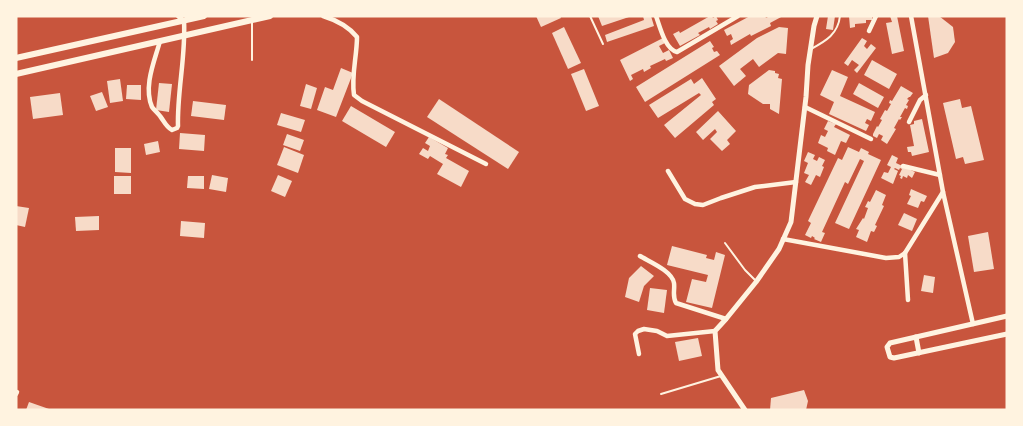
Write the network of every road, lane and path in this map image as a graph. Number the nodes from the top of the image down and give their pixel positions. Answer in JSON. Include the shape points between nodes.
{"nodes":[{"id":1,"x":204,"y":16,"type":"edge"},
{"id":2,"x":270,"y":16,"type":"edge"},
{"id":3,"x":323,"y":16,"type":"edge"},
{"id":4,"x":590,"y":16,"type":"edge"},
{"id":5,"x":656,"y":16,"type":"edge"},
{"id":6,"x":738,"y":16,"type":"edge"},
{"id":7,"x":816,"y":16,"type":"edge"},
{"id":8,"x":840,"y":16,"type":"edge"},
{"id":9,"x":876,"y":16,"type":"edge"},
{"id":10,"x":911,"y":16,"type":"edge"},
{"id":11,"x":181,"y":18,"type":"edge"},
{"id":12,"x":252,"y":20,"type":"junction"},
{"id":13,"x":869,"y":30,"type":"dead end"},
{"id":14,"x":185,"y":35,"type":"junction"},
{"id":15,"x":160,"y":41,"type":"junction"},
{"id":16,"x":603,"y":44,"type":"dead end"},
{"id":17,"x":811,"y":49,"type":"junction"},
{"id":18,"x":16,"y":58,"type":"edge"},
{"id":19,"x":252,"y":60,"type":"dead end"},
{"id":20,"x":16,"y":74,"type":"edge"},
{"id":21,"x":926,"y":96,"type":"junction"},
{"id":22,"x":805,"y":107,"type":"junction"},
{"id":23,"x":909,"y":122,"type":"dead end"},
{"id":24,"x":871,"y":139,"type":"dead end"},
{"id":25,"x":486,"y":164,"type":"dead end"},
{"id":26,"x":903,"y":166,"type":"dead end"},
{"id":27,"x":668,"y":170,"type":"dead end"},
{"id":28,"x":940,"y":175,"type":"junction"},
{"id":29,"x":796,"y":182,"type":"junction"},
{"id":30,"x":943,"y":192,"type":"junction"},
{"id":31,"x":783,"y":239,"type":"junction"},
{"id":32,"x":725,"y":243,"type":"dead end"},
{"id":33,"x":905,"y":253,"type":"junction"},
{"id":34,"x":640,"y":256,"type":"dead end"},
{"id":35,"x":756,"y":282,"type":"junction"},
{"id":36,"x":908,"y":300,"type":"dead end"},
{"id":37,"x":1007,"y":316,"type":"edge"},
{"id":38,"x":726,"y":320,"type":"junction"},
{"id":39,"x":973,"y":324,"type":"junction"},
{"id":40,"x":715,"y":331,"type":"junction"},
{"id":41,"x":1007,"y":334,"type":"edge"},
{"id":42,"x":916,"y":337,"type":"junction"},
{"id":43,"x":919,"y":352,"type":"junction"},
{"id":44,"x":639,"y":354,"type":"dead end"},
{"id":45,"x":722,"y":375,"type":"junction"},
{"id":46,"x":661,"y":394,"type":"dead end"},
{"id":47,"x":743,"y":409,"type":"edge"}],
"edges":[{"from":1,"to":11,"type":"main road"},
{"from":2,"to":12,"type":"main road"},
{"from":3,"to":25,"type":"street","via":[[352,30],[357,37],[354,95]]},
{"from":4,"to":16,"type":"lane"},
{"from":5,"to":6,"type":"street","via":[[668,46],[677,52]]},
{"from":7,"to":17,"type":"street"},
{"from":8,"to":17,"type":"lane","via":[[828,39]]},
{"from":9,"to":13,"type":"street"},
{"from":10,"to":21,"type":"street"},
{"from":11,"to":14,"type":"street"},
{"from":11,"to":18,"type":"main road"},
{"from":12,"to":14,"type":"main road"},
{"from":12,"to":19,"type":"lane"},
{"from":14,"to":15,"type":"main road"},
{"from":14,"to":15,"type":"street","via":[[178,126],[172,130],[155,111],[150,99],[149,82]]},
{"from":15,"to":20,"type":"main road"},
{"from":17,"to":22,"type":"street"},
{"from":21,"to":23,"type":"street","via":[[920,100]]},
{"from":21,"to":28,"type":"street"},
{"from":22,"to":24,"type":"street"},
{"from":22,"to":29,"type":"street"},
{"from":26,"to":28,"type":"street"},
{"from":27,"to":29,"type":"street","via":[[685,199],[703,206],[755,187]]},
{"from":28,"to":30,"type":"street"},
{"from":29,"to":31,"type":"street","via":[[791,222]]},
{"from":30,"to":33,"type":"street"},
{"from":30,"to":39,"type":"street"},
{"from":31,"to":33,"type":"street","via":[[886,258],[899,258]]},
{"from":31,"to":35,"type":"street"},
{"from":32,"to":35,"type":"lane"},
{"from":33,"to":36,"type":"street"},
{"from":34,"to":38,"type":"street","via":[[672,277],[676,303]]},
{"from":35,"to":38,"type":"street"},
{"from":37,"to":39,"type":"street"},
{"from":38,"to":40,"type":"street"},
{"from":39,"to":42,"type":"street"},
{"from":40,"to":44,"type":"street","via":[[667,336],[657,330],[644,329],[635,334]]},
{"from":40,"to":45,"type":"street","via":[[718,370]]},
{"from":41,"to":43,"type":"street"},
{"from":42,"to":43,"type":"street"},
{"from":42,"to":43,"type":"street","via":[[887,347],[892,358]]},
{"from":45,"to":46,"type":"lane"},
{"from":45,"to":47,"type":"street"}]}
